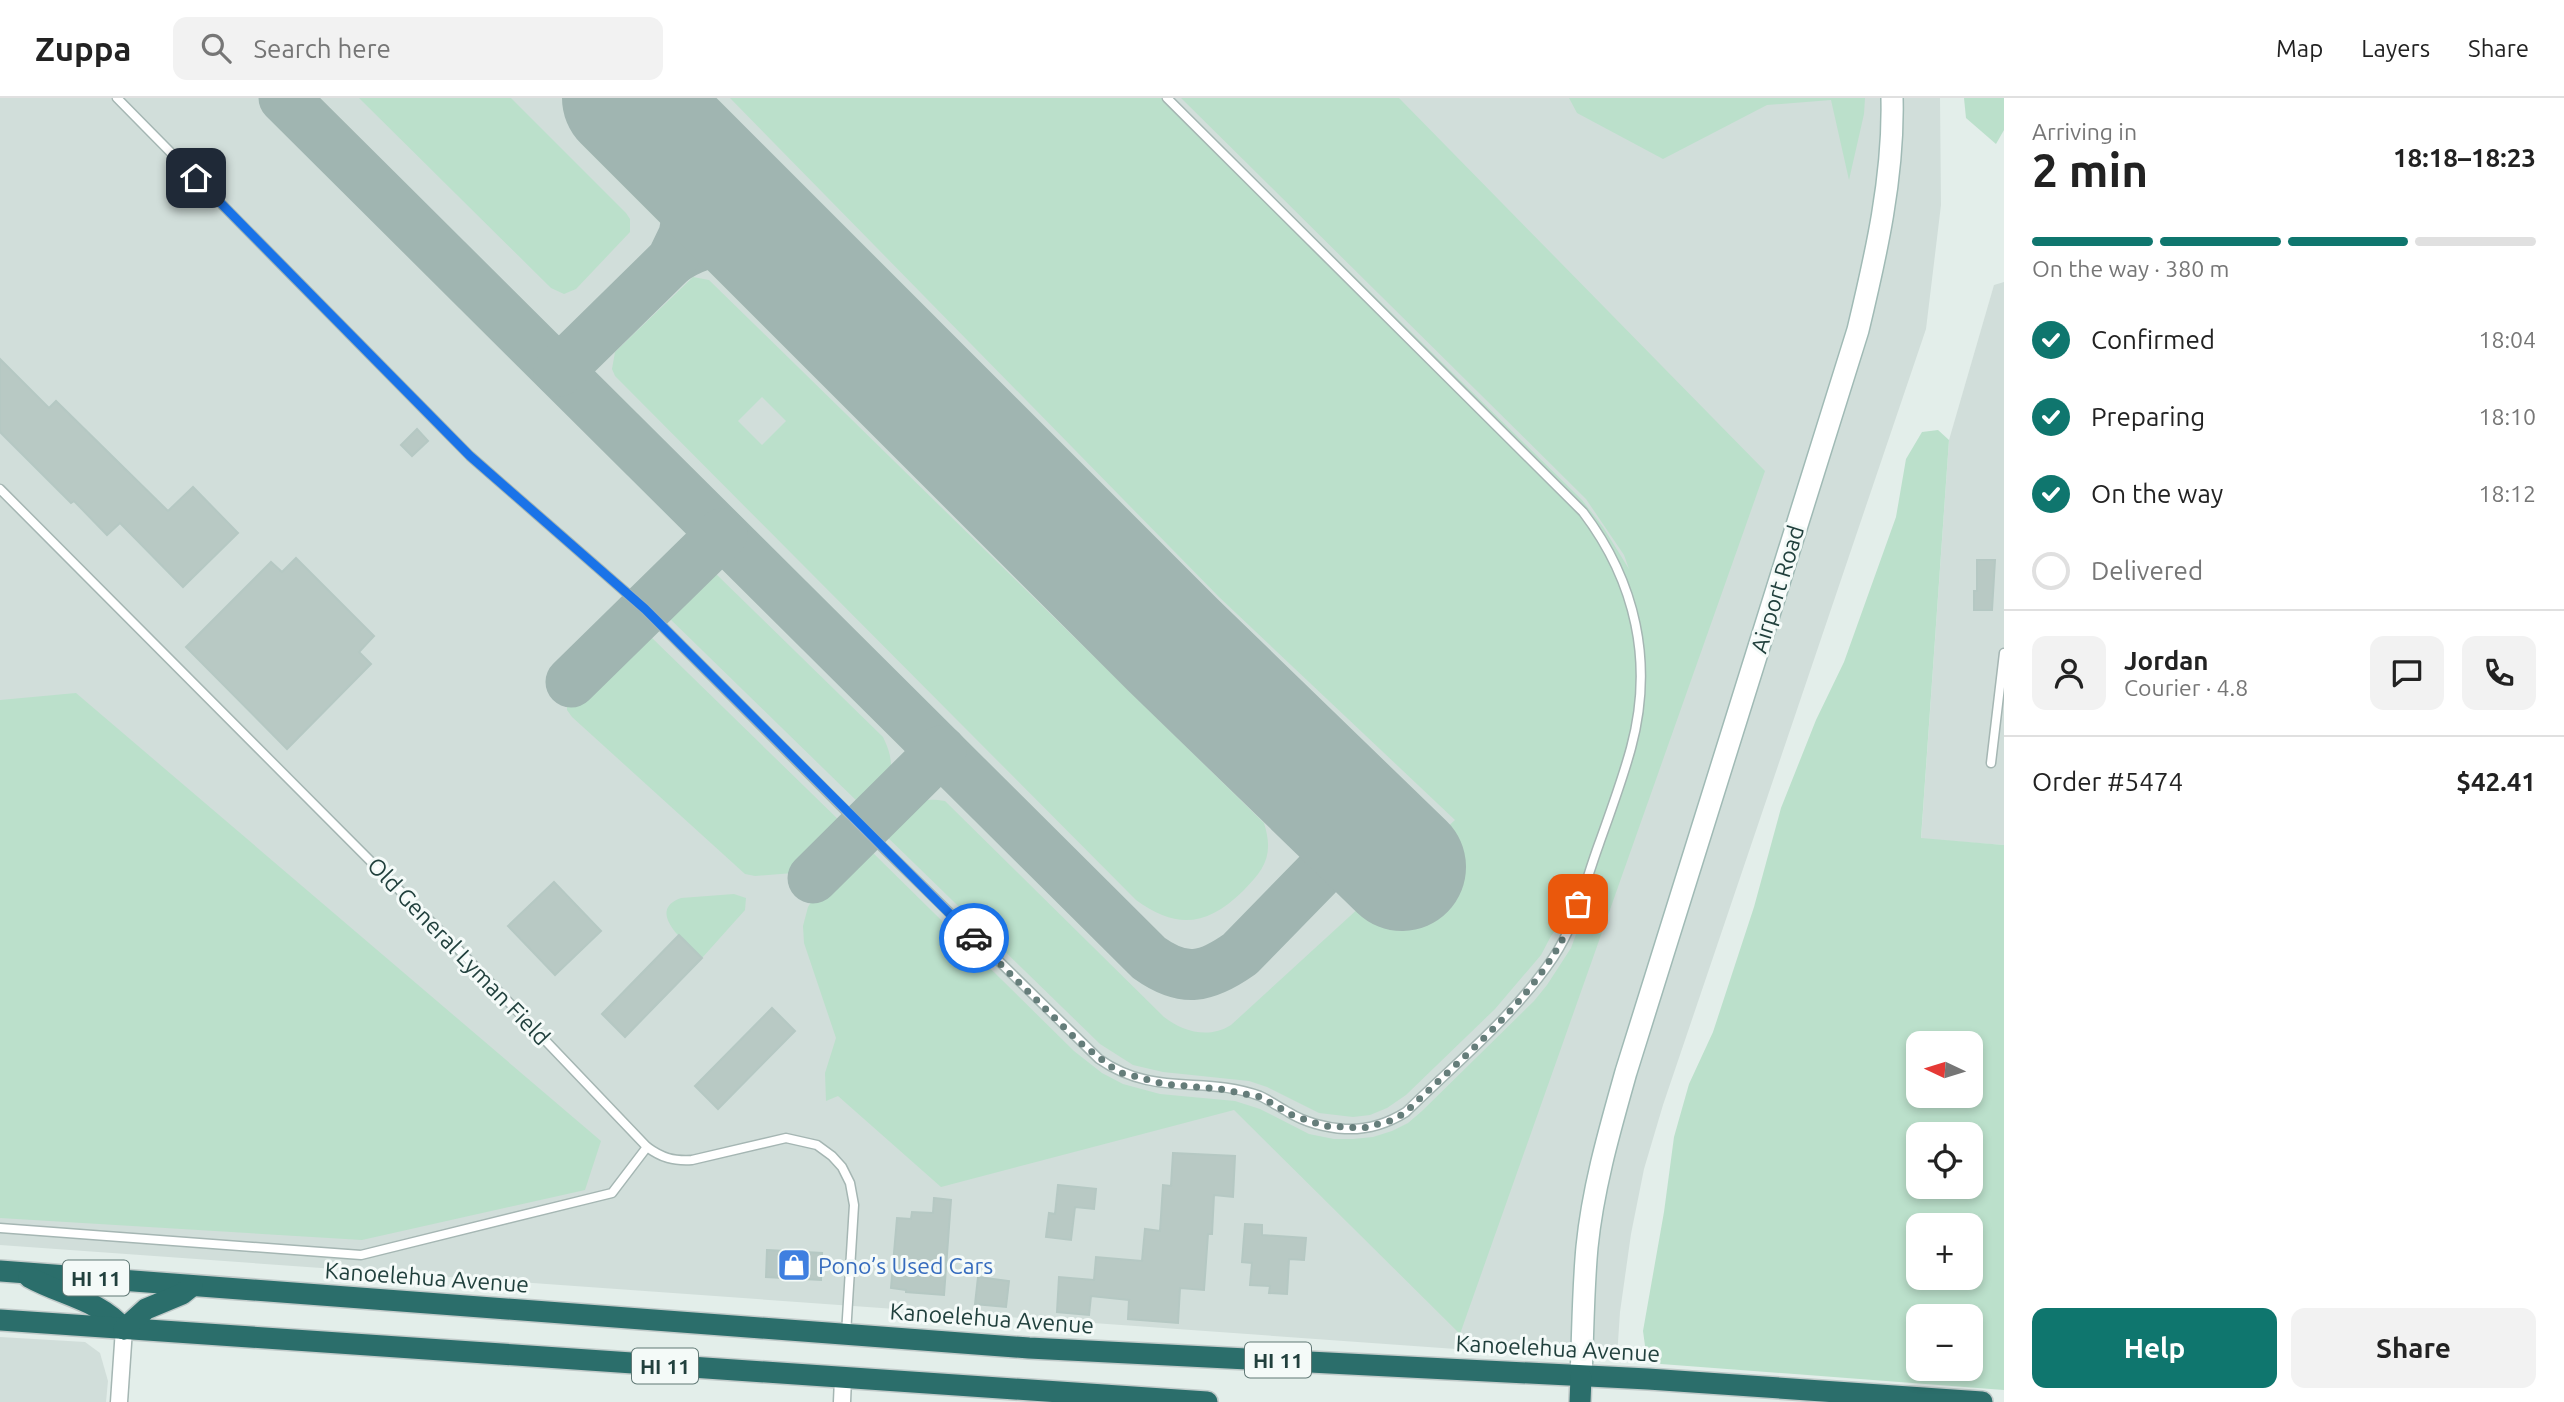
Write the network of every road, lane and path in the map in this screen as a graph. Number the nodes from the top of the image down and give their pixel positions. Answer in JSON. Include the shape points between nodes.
{"nodes":[{"id":1,"x":117,"y":98,"type":"edge"},
{"id":2,"x":1167,"y":98,"type":"edge"},
{"id":3,"x":1892,"y":98,"type":"edge"},
{"id":4,"x":0,"y":489,"type":"edge"},
{"id":5,"x":2004,"y":653,"type":"edge"},
{"id":6,"x":1991,"y":763,"type":"dead end"},
{"id":7,"x":647,"y":1146,"type":"junction"},
{"id":8,"x":0,"y":1228,"type":"edge"},
{"id":9,"x":10,"y":1271,"type":"edge"},
{"id":10,"x":192,"y":1286,"type":"junction"},
{"id":11,"x":0,"y":1320,"type":"edge"},
{"id":12,"x":124,"y":1329,"type":"junction"},
{"id":13,"x":846,"y":1334,"type":"junction"},
{"id":14,"x":1581,"y":1377,"type":"junction"},
{"id":15,"x":843,"y":1378,"type":"junction"},
{"id":16,"x":119,"y":1402,"type":"edge"},
{"id":17,"x":842,"y":1402,"type":"edge"},
{"id":18,"x":1207,"y":1402,"type":"edge"},
{"id":19,"x":1580,"y":1402,"type":"edge"},
{"id":20,"x":1982,"y":1402,"type":"edge"}],
"edges":[{"from":1,"to":2,"type":"lane","via":[[470,456],[645,609],[1098,1059],[1140,1079],[1243,1092],[1324,1126],[1363,1128],[1406,1112],[1528,990],[1570,928],[1637,722],[1640,650],[1634,616],[1615,562],[1583,512]]},
{"from":3,"to":14,"type":"street","name":"Airport Road","via":[[1882,219],[1858,330],[1626,1072],[1596,1192],[1587,1246]]},
{"from":4,"to":7,"type":"lane","name":"Old General Lyman Field","via":[[458,948]]},
{"from":5,"to":6,"type":"lane"},
{"from":7,"to":8,"type":"lane","via":[[612,1193],[361,1255]]},
{"from":7,"to":13,"type":"lane","name":"Old General Lyman Field","via":[[661,1157],[677,1161],[786,1138],[817,1145],[832,1156],[850,1183],[854,1205]]},
{"from":9,"to":10,"type":"highway","name":"Kanoelehua Avenue","number":"HI 11"},
{"from":9,"to":12,"type":"highway","via":[[99,1308],[114,1316]]},
{"from":10,"to":12,"type":"highway","via":[[146,1309]]},
{"from":10,"to":13,"type":"highway","name":"Kanoelehua Avenue","number":"HI 11"},
{"from":11,"to":12,"type":"highway","number":"HI 11"},
{"from":12,"to":15,"type":"highway","number":"HI 11"},
{"from":12,"to":16,"type":"street"},
{"from":13,"to":14,"type":"highway","name":"Kanoelehua Avenue","number":"HI 11"},
{"from":14,"to":19,"type":"highway"},
{"from":14,"to":20,"type":"highway","name":"Kanoelehua Avenue","number":"HI 11"},
{"from":15,"to":17,"type":"street"},
{"from":15,"to":18,"type":"highway","number":"HI 11"}]}
